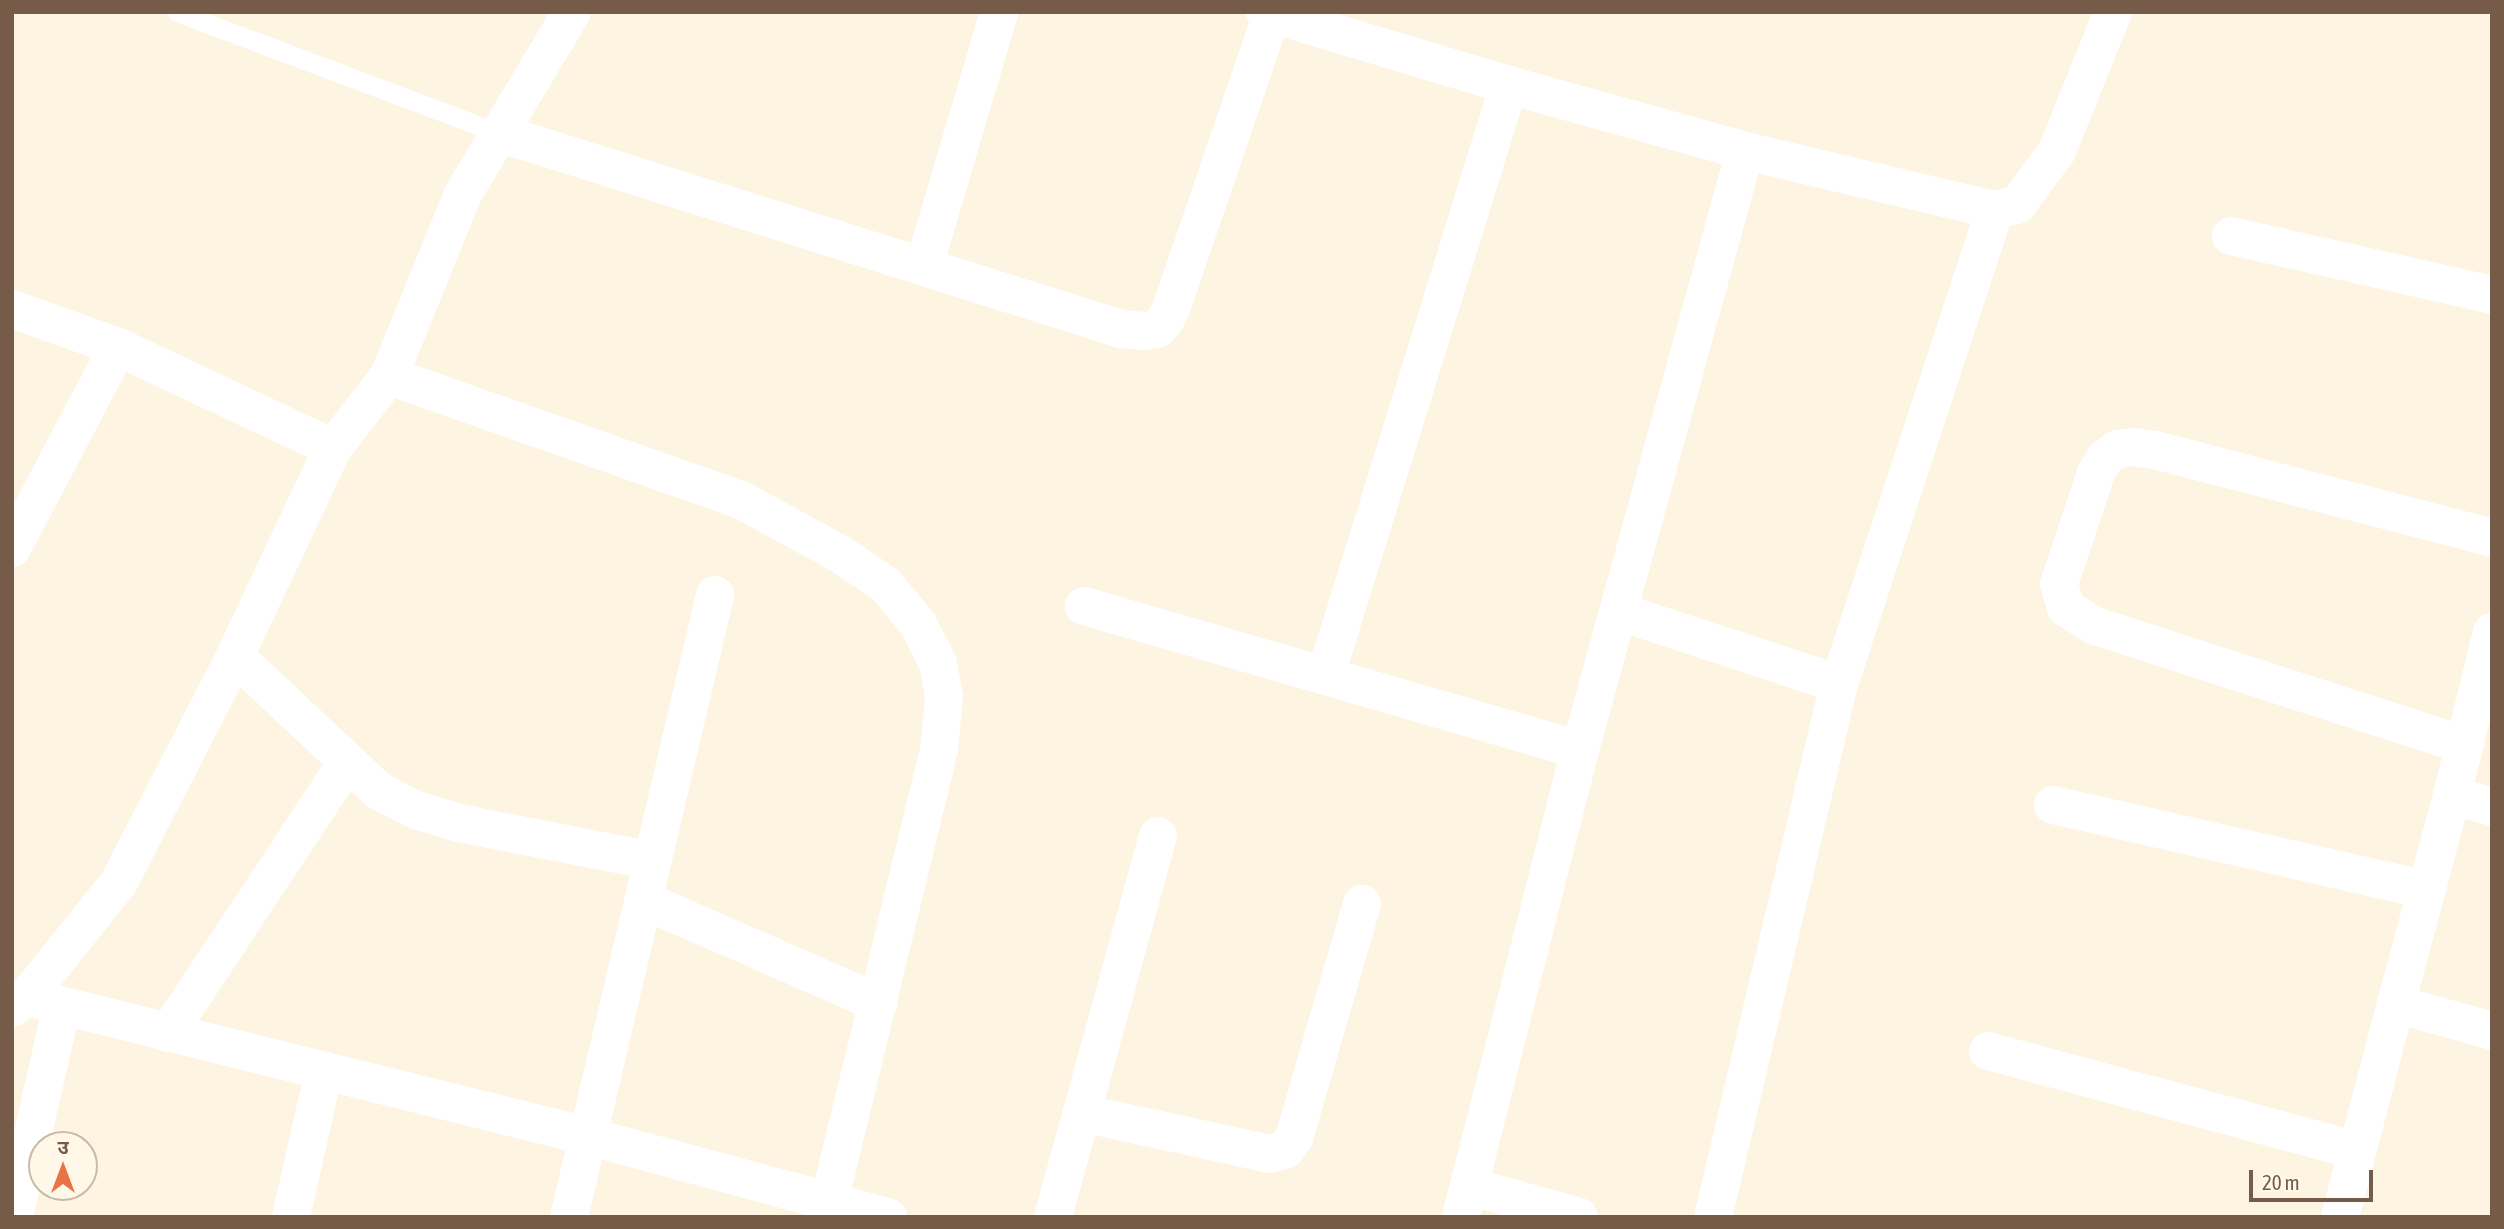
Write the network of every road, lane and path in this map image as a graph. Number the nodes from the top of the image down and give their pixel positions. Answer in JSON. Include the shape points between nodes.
{"nodes":[{"id":1,"x":177,"y":12,"type":"edge"},
{"id":2,"x":572,"y":12,"type":"edge"},
{"id":3,"x":999,"y":12,"type":"edge"},
{"id":4,"x":2113,"y":12,"type":"edge"},
{"id":5,"x":1268,"y":13,"type":"edge"},
{"id":6,"x":1509,"y":85,"type":"junction"},
{"id":7,"x":499,"y":132,"type":"junction"},
{"id":8,"x":1745,"y":150,"type":"junction"},
{"id":9,"x":1995,"y":210,"type":"junction"},
{"id":10,"x":2231,"y":236,"type":"dead end"},
{"id":11,"x":924,"y":266,"type":"junction"},
{"id":12,"x":2492,"y":295,"type":"edge"},
{"id":13,"x":12,"y":309,"type":"edge"},
{"id":14,"x":118,"y":347,"type":"junction"},
{"id":15,"x":389,"y":376,"type":"junction"},
{"id":16,"x":333,"y":449,"type":"junction"},
{"id":17,"x":2492,"y":538,"type":"edge"},
{"id":18,"x":12,"y":548,"type":"edge"},
{"id":19,"x":715,"y":595,"type":"dead end"},
{"id":20,"x":1084,"y":606,"type":"dead end"},
{"id":21,"x":1620,"y":612,"type":"junction"},
{"id":22,"x":2492,"y":632,"type":"edge"},
{"id":23,"x":235,"y":656,"type":"junction"},
{"id":24,"x":1326,"y":674,"type":"junction"},
{"id":25,"x":1839,"y":684,"type":"junction"},
{"id":26,"x":2464,"y":745,"type":"junction"},
{"id":27,"x":1580,"y":750,"type":"junction"},
{"id":28,"x":347,"y":763,"type":"junction"},
{"id":29,"x":2452,"y":795,"type":"junction"},
{"id":30,"x":2053,"y":805,"type":"dead end"},
{"id":31,"x":2492,"y":807,"type":"edge"},
{"id":32,"x":1158,"y":836,"type":"dead end"},
{"id":33,"x":652,"y":861,"type":"junction"},
{"id":34,"x":2426,"y":890,"type":"junction"},
{"id":35,"x":643,"y":900,"type":"junction"},
{"id":36,"x":1362,"y":904,"type":"dead end"},
{"id":37,"x":879,"y":1003,"type":"junction"},
{"id":38,"x":34,"y":1004,"type":"edge"},
{"id":39,"x":2396,"y":1004,"type":"junction"},
{"id":40,"x":2492,"y":1031,"type":"edge"},
{"id":41,"x":169,"y":1032,"type":"junction"},
{"id":42,"x":1988,"y":1051,"type":"dead end"},
{"id":43,"x":324,"y":1071,"type":"junction"},
{"id":44,"x":1082,"y":1113,"type":"junction"},
{"id":45,"x":587,"y":1136,"type":"junction"},
{"id":46,"x":2356,"y":1150,"type":"junction"},
{"id":47,"x":1465,"y":1201,"type":"edge"},
{"id":48,"x":827,"y":1208,"type":"edge"},
{"id":49,"x":14,"y":1217,"type":"edge"},
{"id":50,"x":290,"y":1217,"type":"edge"},
{"id":51,"x":569,"y":1217,"type":"edge"},
{"id":52,"x":888,"y":1217,"type":"edge"},
{"id":53,"x":1053,"y":1217,"type":"edge"},
{"id":54,"x":1579,"y":1217,"type":"edge"},
{"id":55,"x":1713,"y":1217,"type":"edge"},
{"id":56,"x":2340,"y":1217,"type":"edge"}],
"edges":[{"from":1,"to":7,"type":"lane"},
{"from":2,"to":7,"type":"street"},
{"from":3,"to":11,"type":"street"},
{"from":4,"to":9,"type":"street","via":[[2057,151],[2017,205]]},
{"from":5,"to":6,"type":"street"},
{"from":5,"to":11,"type":"street","via":[[1172,306],[1157,329],[1121,329]]},
{"from":6,"to":8,"type":"street"},
{"from":6,"to":24,"type":"street"},
{"from":7,"to":11,"type":"street"},
{"from":7,"to":15,"type":"street","via":[[463,194]]},
{"from":8,"to":9,"type":"street"},
{"from":8,"to":21,"type":"street"},
{"from":9,"to":25,"type":"street"},
{"from":10,"to":12,"type":"street"},
{"from":13,"to":14,"type":"street"},
{"from":14,"to":16,"type":"street"},
{"from":14,"to":18,"type":"street"},
{"from":15,"to":16,"type":"street"},
{"from":15,"to":37,"type":"street","via":[[741,500],[886,585],[918,624],[938,663],[942,686],[939,750]]},
{"from":16,"to":23,"type":"street"},
{"from":17,"to":26,"type":"street","via":[[2133,447],[2118,449],[2105,458],[2096,473],[2059,584],[2066,608],[2095,626]]},
{"from":19,"to":33,"type":"street"},
{"from":20,"to":24,"type":"street"},
{"from":21,"to":25,"type":"street"},
{"from":21,"to":27,"type":"street"},
{"from":22,"to":26,"type":"street"},
{"from":23,"to":28,"type":"street"},
{"from":23,"to":38,"type":"street","via":[[119,882]]},
{"from":24,"to":27,"type":"street"},
{"from":25,"to":55,"type":"street"},
{"from":26,"to":29,"type":"street"},
{"from":27,"to":47,"type":"street"},
{"from":28,"to":33,"type":"street","via":[[379,791],[416,810],[459,823]]},
{"from":28,"to":41,"type":"street"},
{"from":29,"to":31,"type":"street"},
{"from":29,"to":34,"type":"street"},
{"from":30,"to":34,"type":"street"},
{"from":32,"to":44,"type":"street"},
{"from":33,"to":35,"type":"street"},
{"from":34,"to":39,"type":"street"},
{"from":35,"to":37,"type":"street"},
{"from":35,"to":45,"type":"street"},
{"from":36,"to":44,"type":"street","via":[[1294,1138],[1285,1150],[1270,1154]]},
{"from":37,"to":48,"type":"street"},
{"from":38,"to":41,"type":"street"},
{"from":38,"to":49,"type":"street"},
{"from":39,"to":40,"type":"street"},
{"from":39,"to":46,"type":"street"},
{"from":41,"to":43,"type":"street"},
{"from":42,"to":46,"type":"street"},
{"from":43,"to":45,"type":"street"},
{"from":43,"to":50,"type":"street"},
{"from":44,"to":53,"type":"street"},
{"from":45,"to":48,"type":"street"},
{"from":45,"to":51,"type":"street"},
{"from":46,"to":56,"type":"street"},
{"from":47,"to":54,"type":"street"},
{"from":48,"to":52,"type":"street"}]}
